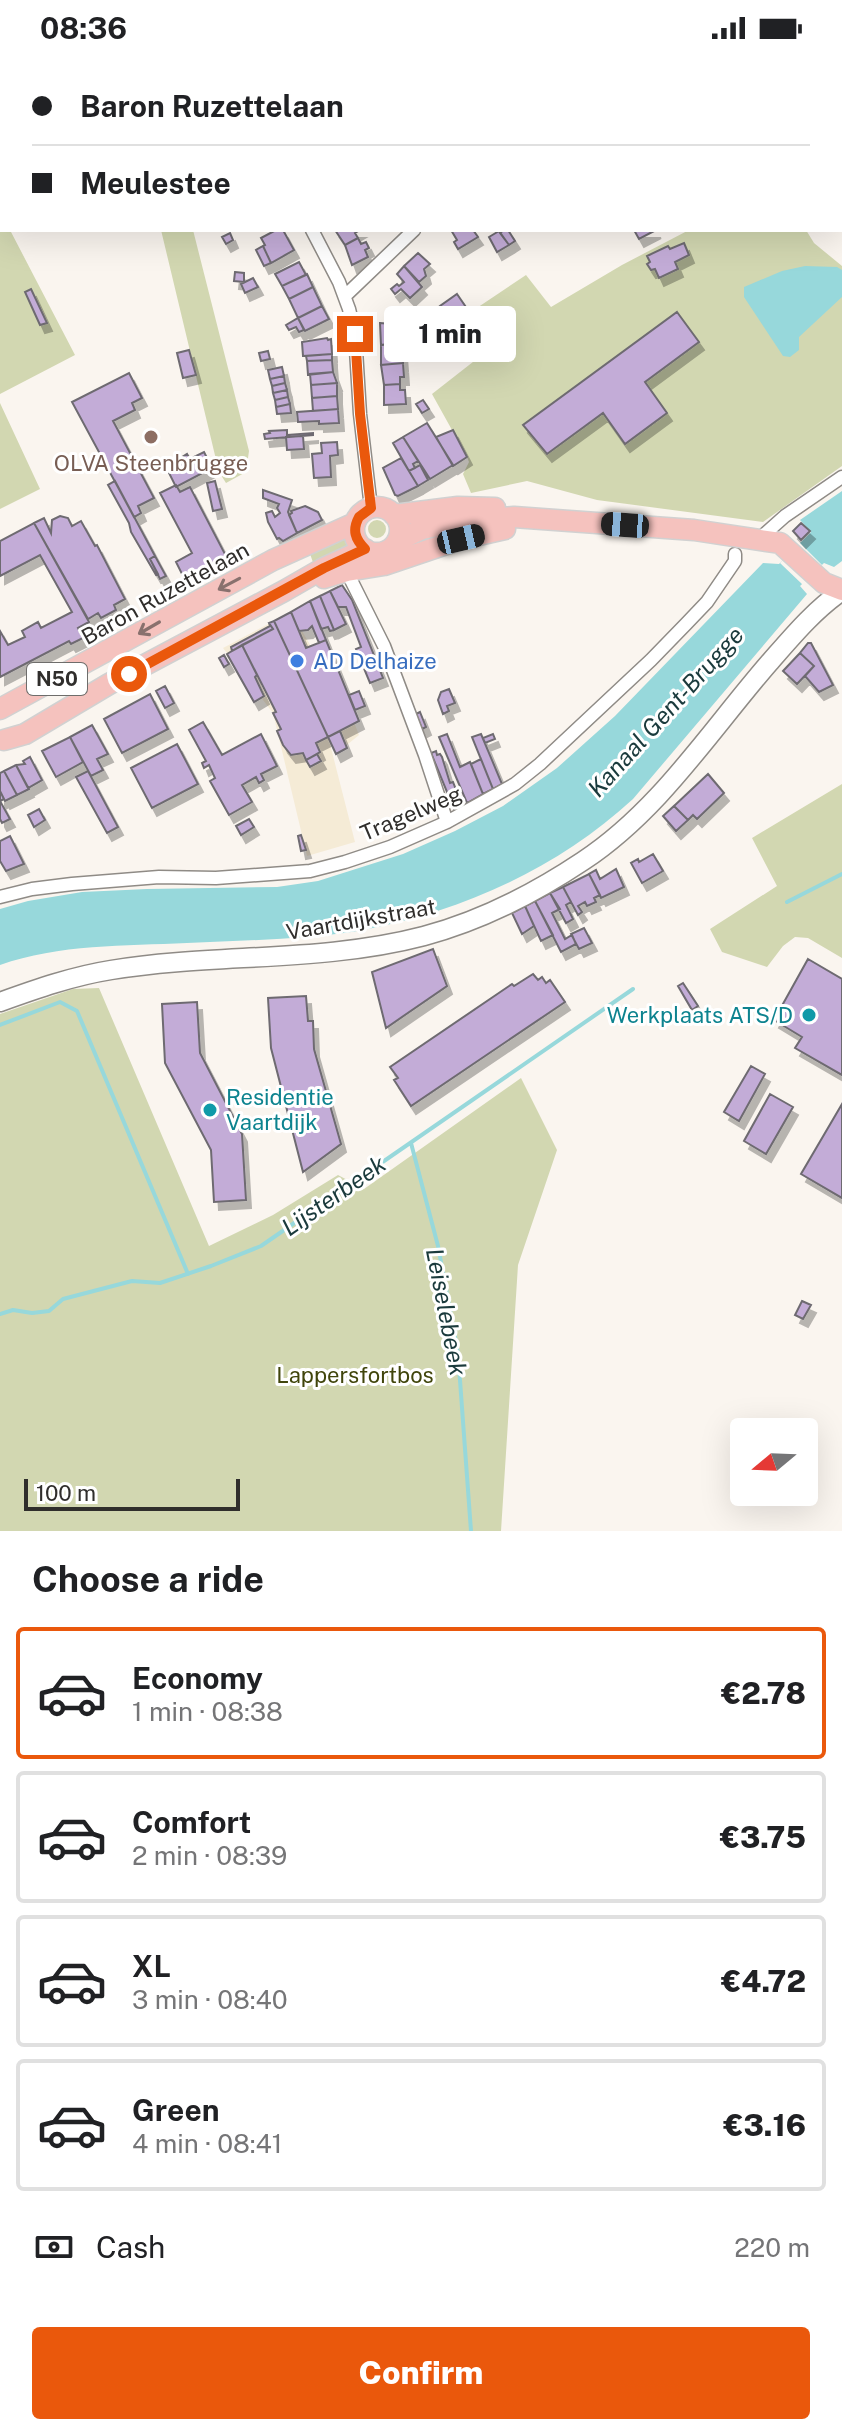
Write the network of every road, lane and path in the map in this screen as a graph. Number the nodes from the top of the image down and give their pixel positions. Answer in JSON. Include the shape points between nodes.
{"nodes":[{"id":1,"x":313,"y":232,"type":"edge"},
{"id":2,"x":412,"y":232,"type":"edge"},
{"id":3,"x":345,"y":296,"type":"junction"},
{"id":4,"x":842,"y":477,"type":"edge"},
{"id":5,"x":371,"y":508,"type":"junction"},
{"id":6,"x":394,"y":515,"type":"junction"},
{"id":7,"x":589,"y":522,"type":"junction"},
{"id":8,"x":355,"y":523,"type":"junction"},
{"id":9,"x":758,"y":540,"type":"junction"},
{"id":10,"x":397,"y":541,"type":"junction"},
{"id":11,"x":365,"y":549,"type":"junction"},
{"id":12,"x":735,"y":554,"type":"dead end"},
{"id":13,"x":350,"y":578,"type":"dead end"},
{"id":14,"x":842,"y":590,"type":"edge"},
{"id":15,"x":284,"y":591,"type":"junction"},
{"id":16,"x":0,"y":709,"type":"edge"},
{"id":17,"x":2,"y":741,"type":"edge"},
{"id":18,"x":447,"y":822,"type":"junction"},
{"id":19,"x":0,"y":897,"type":"edge"},
{"id":20,"x":0,"y":1002,"type":"edge"}],
"edges":[{"from":1,"to":3,"type":"street"},
{"from":2,"to":3,"type":"street"},
{"from":3,"to":5,"type":"street","via":[[355,334]]},
{"from":4,"to":9,"type":"street"},
{"from":5,"to":6,"type":"main road","number":"N50"},
{"from":5,"to":8,"type":"main road","number":"N50"},
{"from":6,"to":7,"type":"main road","number":"N50","via":[[458,507],[554,509]]},
{"from":6,"to":10,"type":"main road","via":[[399,523]]},
{"from":7,"to":9,"type":"main road","number":"N50"},
{"from":7,"to":10,"type":"main road","number":"N50","via":[[514,517],[459,522],[422,529]]},
{"from":7,"to":15,"type":"main road","number":"N50","via":[[486,533]]},
{"from":8,"to":11,"type":"main road","via":[[358,542]]},
{"from":8,"to":16,"type":"main road","name":"Baron Ruzettelaan","number":"N50","one_way":true,"via":[[273,560]]},
{"from":9,"to":14,"type":"main road","number":"N50","via":[[780,543],[813,575]]},
{"from":10,"to":11,"type":"main road","number":"N50","via":[[383,552]]},
{"from":11,"to":15,"type":"main road","number":"N50"},
{"from":12,"to":18,"type":"street","name":"Tragelweg","via":[[707,602],[608,702],[515,784]]},
{"from":13,"to":18,"type":"street","via":[[384,646]]},
{"from":14,"to":20,"type":"street","name":"Vaartdijkstraat","via":[[779,652],[643,813],[581,863],[496,909],[390,943],[298,956],[113,970]]},
{"from":15,"to":17,"type":"main road","number":"N50","via":[[109,684],[74,693],[38,712]]},
{"from":18,"to":19,"type":"street","name":"Tragelweg","via":[[390,847],[310,871],[72,884]]}]}
